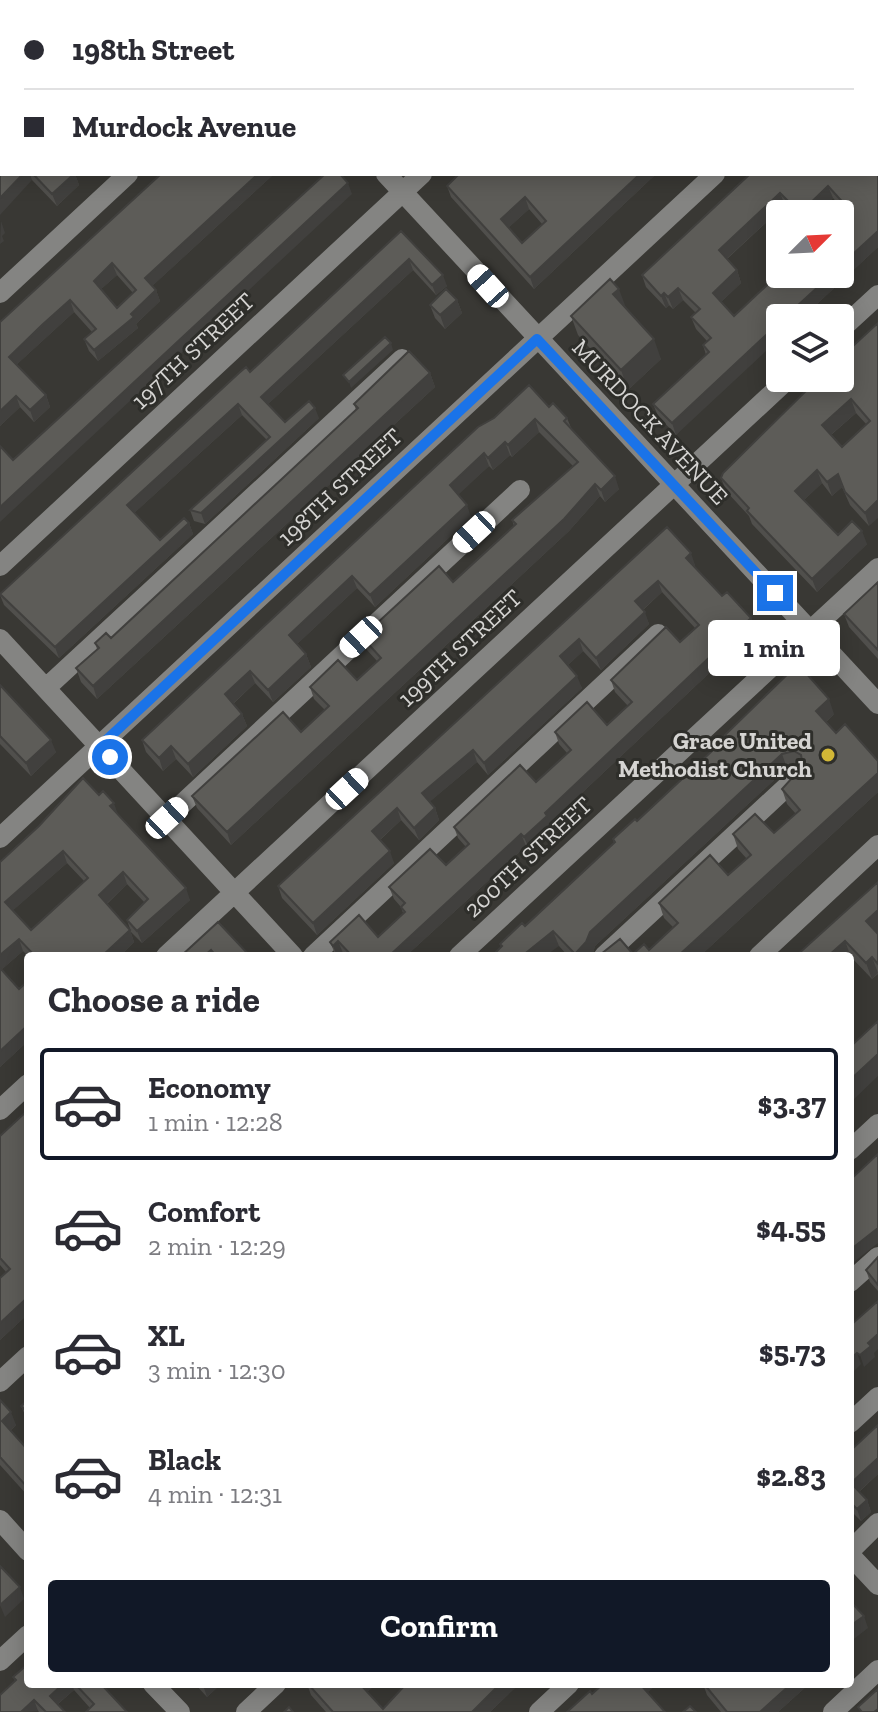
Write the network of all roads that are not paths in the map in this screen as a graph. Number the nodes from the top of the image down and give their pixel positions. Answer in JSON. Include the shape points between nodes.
{"nodes":[{"id":1,"x":388,"y":176,"type":"edge"},
{"id":2,"x":420,"y":176,"type":"edge"},
{"id":3,"x":713,"y":176,"type":"edge"},
{"id":4,"x":120,"y":177,"type":"edge"},
{"id":5,"x":402,"y":192,"type":"junction"},
{"id":6,"x":0,"y":293,"type":"edge"},
{"id":7,"x":878,"y":295,"type":"edge"},
{"id":8,"x":854,"y":317,"type":"edge"},
{"id":9,"x":537,"y":339,"type":"junction"},
{"id":10,"x":402,"y":359,"type":"edge"},
{"id":11,"x":774,"y":392,"type":"edge"},
{"id":12,"x":674,"y":485,"type":"junction"},
{"id":13,"x":520,"y":490,"type":"dead end"},
{"id":14,"x":0,"y":566,"type":"edge"},
{"id":15,"x":878,"y":568,"type":"edge"},
{"id":16,"x":810,"y":631,"type":"junction"},
{"id":17,"x":658,"y":634,"type":"edge"},
{"id":18,"x":0,"y":639,"type":"edge"},
{"id":19,"x":46,"y":688,"type":"junction"},
{"id":20,"x":878,"y":704,"type":"edge"},
{"id":21,"x":100,"y":746,"type":"junction"},
{"id":22,"x":796,"y":778,"type":"edge"},
{"id":23,"x":167,"y":818,"type":"junction"},
{"id":24,"x":0,"y":838,"type":"edge"},
{"id":25,"x":878,"y":845,"type":"edge"},
{"id":26,"x":235,"y":892,"type":"junction"},
{"id":27,"x":170,"y":952,"type":"edge"},
{"id":28,"x":289,"y":952,"type":"edge"},
{"id":29,"x":317,"y":952,"type":"edge"},
{"id":30,"x":463,"y":952,"type":"edge"},
{"id":31,"x":608,"y":952,"type":"edge"},
{"id":32,"x":763,"y":952,"type":"edge"},
{"id":33,"x":24,"y":1088,"type":"edge"},
{"id":34,"x":0,"y":1110,"type":"edge"},
{"id":35,"x":878,"y":1124,"type":"edge"},
{"id":36,"x":854,"y":1146,"type":"edge"},
{"id":37,"x":878,"y":1257,"type":"edge"},
{"id":38,"x":854,"y":1278,"type":"edge"},
{"id":39,"x":24,"y":1360,"type":"edge"},
{"id":40,"x":0,"y":1382,"type":"edge"},
{"id":41,"x":878,"y":1397,"type":"edge"},
{"id":42,"x":854,"y":1419,"type":"edge"},
{"id":43,"x":0,"y":1520,"type":"edge"},
{"id":44,"x":878,"y":1523,"type":"edge"},
{"id":45,"x":24,"y":1547,"type":"edge"},
{"id":46,"x":854,"y":1549,"type":"edge"},
{"id":47,"x":854,"y":1558,"type":"edge"},
{"id":48,"x":878,"y":1585,"type":"edge"},
{"id":49,"x":24,"y":1639,"type":"edge"},
{"id":50,"x":0,"y":1661,"type":"edge"},
{"id":51,"x":878,"y":1670,"type":"edge"},
{"id":52,"x":157,"y":1688,"type":"edge"},
{"id":53,"x":272,"y":1688,"type":"edge"},
{"id":54,"x":565,"y":1688,"type":"edge"},
{"id":55,"x":180,"y":1712,"type":"edge"},
{"id":56,"x":246,"y":1712,"type":"edge"},
{"id":57,"x":539,"y":1712,"type":"edge"},
{"id":58,"x":833,"y":1712,"type":"edge"}],
"edges":[{"from":1,"to":5,"type":"street","name":"MURDOCK AVENUE"},
{"from":2,"to":5,"type":"street","name":"197TH STREET"},
{"from":3,"to":9,"type":"street","name":"198TH STREET"},
{"from":4,"to":6,"type":"street"},
{"from":5,"to":9,"type":"street","name":"MURDOCK AVENUE"},
{"from":5,"to":14,"type":"street","name":"197TH STREET"},
{"from":7,"to":8,"type":"street"},
{"from":9,"to":12,"type":"street","name":"MURDOCK AVENUE"},
{"from":9,"to":21,"type":"street","name":"198TH STREET"},
{"from":10,"to":19,"type":"street"},
{"from":11,"to":12,"type":"street","name":"199TH STREET"},
{"from":12,"to":16,"type":"street","name":"MURDOCK AVENUE"},
{"from":12,"to":26,"type":"street","name":"199TH STREET"},
{"from":13,"to":23,"type":"street"},
{"from":15,"to":16,"type":"street","name":"200TH STREET"},
{"from":16,"to":20,"type":"street","name":"MURDOCK AVENUE"},
{"from":16,"to":30,"type":"street","name":"200TH STREET"},
{"from":17,"to":29,"type":"street"},
{"from":18,"to":19,"type":"street"},
{"from":19,"to":21,"type":"street"},
{"from":21,"to":23,"type":"street"},
{"from":21,"to":24,"type":"street","name":"198TH STREET"},
{"from":22,"to":31,"type":"street"},
{"from":23,"to":26,"type":"street"},
{"from":25,"to":32,"type":"street"},
{"from":26,"to":27,"type":"street","name":"199TH STREET"},
{"from":26,"to":28,"type":"street"},
{"from":33,"to":34,"type":"street"},
{"from":35,"to":36,"type":"street"},
{"from":37,"to":38,"type":"street"},
{"from":39,"to":40,"type":"street"},
{"from":41,"to":42,"type":"street"},
{"from":43,"to":45,"type":"street"},
{"from":44,"to":46,"type":"street"},
{"from":47,"to":48,"type":"street"},
{"from":49,"to":50,"type":"street"},
{"from":51,"to":58,"type":"street"},
{"from":52,"to":55,"type":"street"},
{"from":53,"to":56,"type":"street"},
{"from":54,"to":57,"type":"street"}]}
